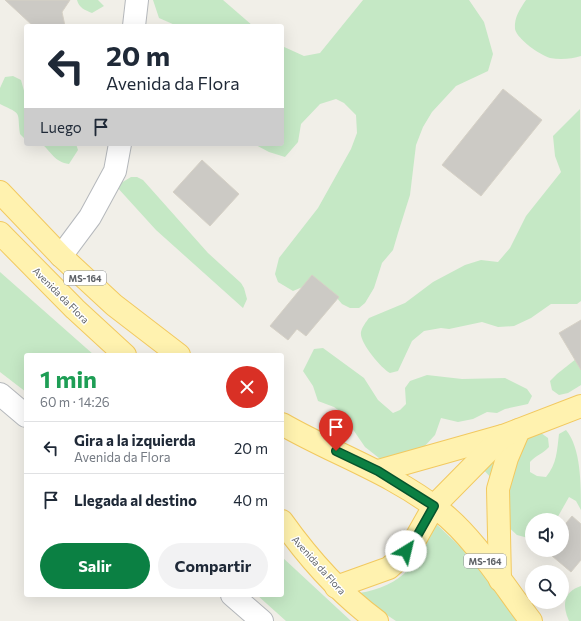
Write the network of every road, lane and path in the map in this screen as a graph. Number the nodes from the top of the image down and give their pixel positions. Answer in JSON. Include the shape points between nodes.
{"nodes":[{"id":1,"x":137,"y":0,"type":"edge"},
{"id":2,"x":134,"y":24,"type":"edge"},
{"id":3,"x":120,"y":146,"type":"edge"},
{"id":4,"x":0,"y":192,"type":"edge"},
{"id":5,"x":0,"y":234,"type":"edge"},
{"id":6,"x":61,"y":256,"type":"junction"},
{"id":7,"x":123,"y":353,"type":"edge"},
{"id":8,"x":176,"y":353,"type":"edge"},
{"id":9,"x":0,"y":394,"type":"edge"},
{"id":10,"x":581,"y":406,"type":"edge"},
{"id":11,"x":24,"y":414,"type":"edge"},
{"id":12,"x":284,"y":425,"type":"edge"},
{"id":13,"x":511,"y":433,"type":"junction"},
{"id":14,"x":378,"y":471,"type":"junction"},
{"id":15,"x":434,"y":506,"type":"junction"},
{"id":16,"x":284,"y":524,"type":"edge"},
{"id":17,"x":500,"y":580,"type":"junction"},
{"id":18,"x":336,"y":588,"type":"junction"},
{"id":19,"x":234,"y":597,"type":"edge"},
{"id":20,"x":262,"y":621,"type":"edge"},
{"id":21,"x":377,"y":621,"type":"edge"},
{"id":22,"x":531,"y":621,"type":"edge"}],
"edges":[{"from":1,"to":2,"type":"street"},
{"from":3,"to":6,"type":"street","via":[[115,171],[90,217]]},
{"from":4,"to":6,"type":"main road","number":"MS-164"},
{"from":5,"to":7,"type":"main road","name":"Avenida da Flora","number":"MS-164","via":[[74,309]]},
{"from":6,"to":8,"type":"main road","number":"MS-164","via":[[114,305]]},
{"from":9,"to":11,"type":"street"},
{"from":10,"to":13,"type":"main road"},
{"from":12,"to":14,"type":"main road","number":"MS-164"},
{"from":13,"to":14,"type":"main road"},
{"from":13,"to":15,"type":"main road"},
{"from":13,"to":17,"type":"main road","via":[[498,489]]},
{"from":14,"to":15,"type":"main road","number":"MS-164"},
{"from":15,"to":17,"type":"main road","number":"MS-164","via":[[462,531]]},
{"from":15,"to":18,"type":"main road","via":[[412,545],[389,568]]},
{"from":16,"to":18,"type":"main road","name":"Avenida da Flora","via":[[301,548]]},
{"from":17,"to":22,"type":"main road","number":"MS-164"},
{"from":18,"to":21,"type":"main road","name":"Avenida da Flora"},
{"from":19,"to":20,"type":"street"}]}
